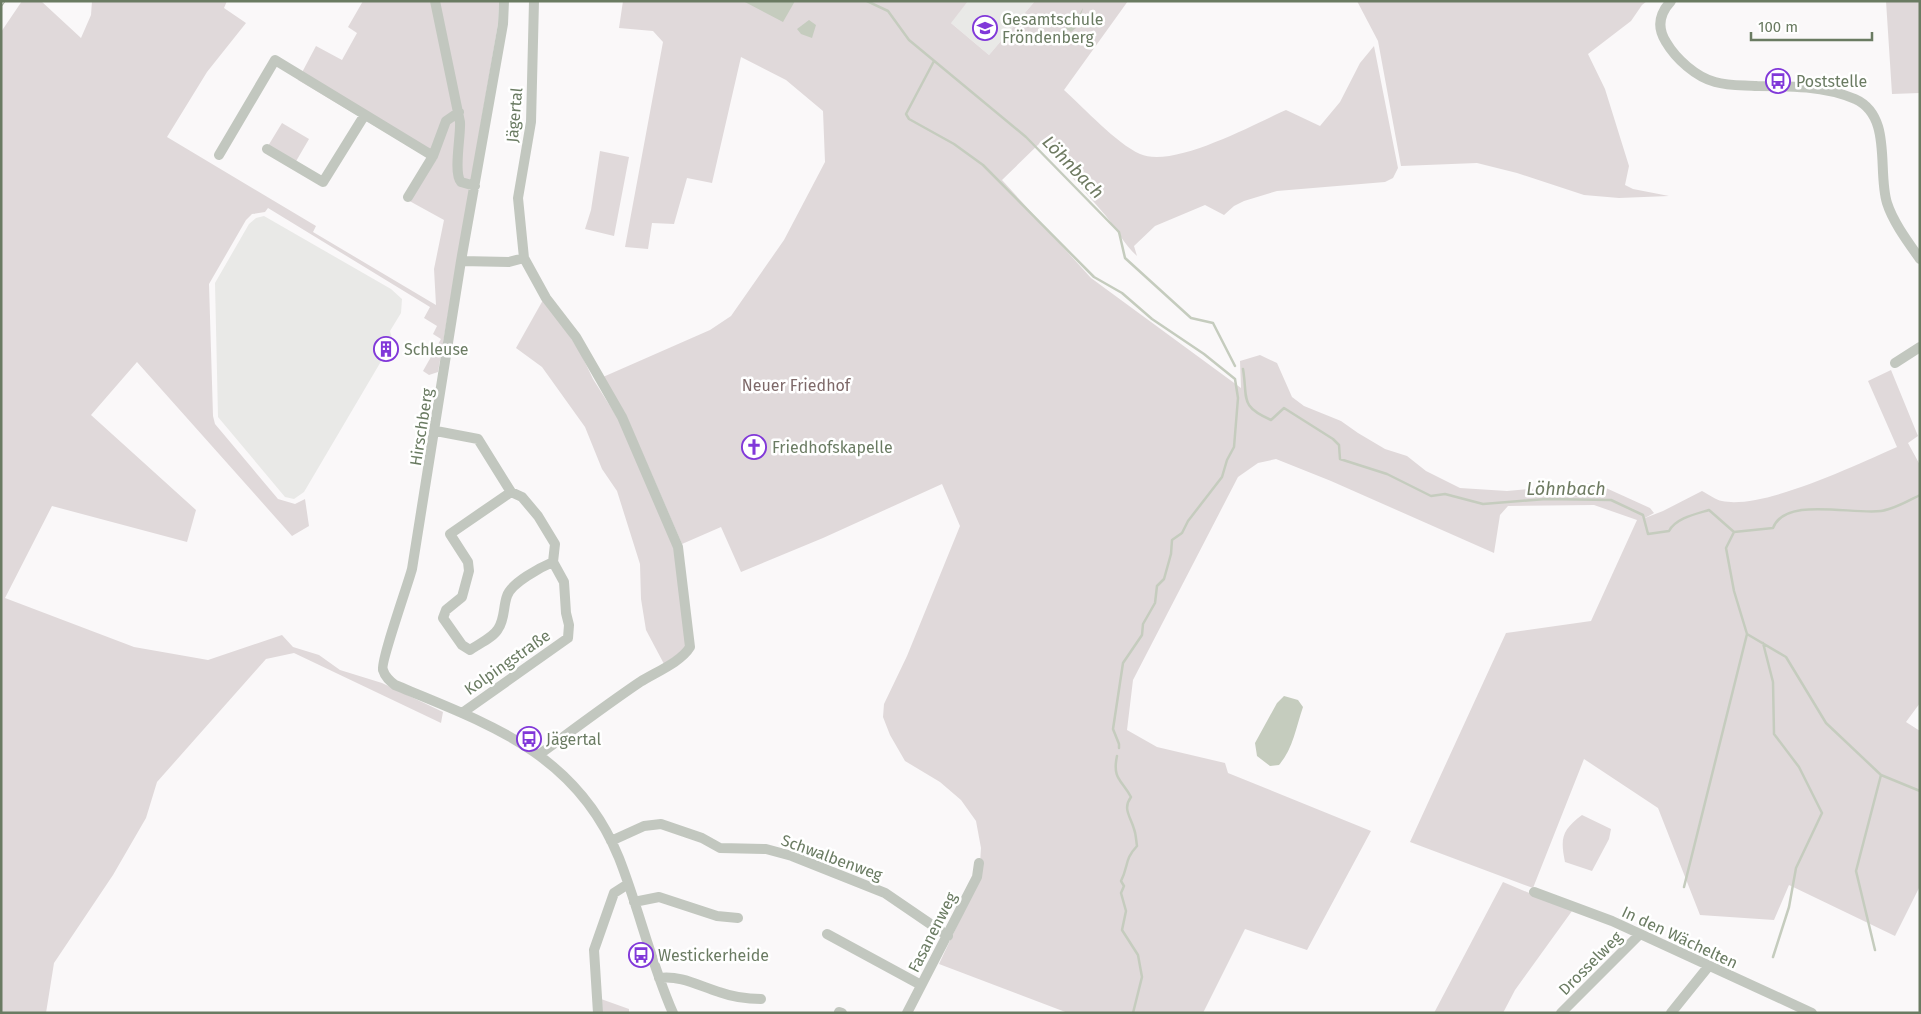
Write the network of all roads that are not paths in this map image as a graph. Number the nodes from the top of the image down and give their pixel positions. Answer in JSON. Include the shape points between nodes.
{"nodes":[{"id":1,"x":435,"y":1,"type":"edge"},
{"id":2,"x":504,"y":1,"type":"edge"},
{"id":3,"x":534,"y":1,"type":"edge"},
{"id":4,"x":1671,"y":1,"type":"edge"},
{"id":5,"x":459,"y":112,"type":"junction"},
{"id":6,"x":364,"y":116,"type":"junction"},
{"id":7,"x":267,"y":149,"type":"dead end"},
{"id":8,"x":219,"y":155,"type":"dead end"},
{"id":9,"x":433,"y":156,"type":"junction"},
{"id":10,"x":475,"y":186,"type":"junction"},
{"id":11,"x":408,"y":197,"type":"dead end"},
{"id":12,"x":524,"y":258,"type":"junction"},
{"id":13,"x":1920,"y":259,"type":"edge"},
{"id":14,"x":461,"y":261,"type":"junction"},
{"id":15,"x":1920,"y":347,"type":"edge"},
{"id":16,"x":1894,"y":364,"type":"dead end"},
{"id":17,"x":436,"y":431,"type":"junction"},
{"id":18,"x":511,"y":492,"type":"junction"},
{"id":19,"x":553,"y":562,"type":"junction"},
{"id":20,"x":462,"y":713,"type":"junction"},
{"id":21,"x":540,"y":754,"type":"junction"},
{"id":22,"x":611,"y":841,"type":"junction"},
{"id":23,"x":979,"y":864,"type":"dead end"},
{"id":24,"x":628,"y":884,"type":"junction"},
{"id":25,"x":1534,"y":892,"type":"dead end"},
{"id":26,"x":634,"y":902,"type":"junction"},
{"id":27,"x":738,"y":918,"type":"dead end"},
{"id":28,"x":827,"y":934,"type":"dead end"},
{"id":29,"x":1640,"y":934,"type":"junction"},
{"id":30,"x":948,"y":936,"type":"junction"},
{"id":31,"x":1708,"y":967,"type":"junction"},
{"id":32,"x":659,"y":978,"type":"junction"},
{"id":33,"x":922,"y":985,"type":"junction"},
{"id":34,"x":761,"y":999,"type":"dead end"},
{"id":35,"x":598,"y":1013,"type":"edge"},
{"id":36,"x":673,"y":1013,"type":"edge"},
{"id":37,"x":907,"y":1013,"type":"edge"},
{"id":38,"x":1562,"y":1013,"type":"edge"},
{"id":39,"x":1671,"y":1013,"type":"edge"},
{"id":40,"x":1812,"y":1013,"type":"edge"}],
"edges":[{"from":1,"to":5,"type":"street"},
{"from":2,"to":10,"type":"street","name":"Hirschberg","via":[[504,24]]},
{"from":3,"to":12,"type":"street","name":"Jägertal","via":[[531,122],[518,198]]},
{"from":4,"to":13,"type":"street","via":[[1661,16],[1660,33],[1673,53],[1708,80],[1733,85],[1818,90],[1855,99],[1864,105],[1878,128],[1887,206]]},
{"from":5,"to":9,"type":"street","via":[[446,121]]},
{"from":5,"to":10,"type":"street","via":[[461,135],[457,174],[461,182]]},
{"from":6,"to":7,"type":"street","via":[[323,182]]},
{"from":6,"to":8,"type":"street","via":[[275,60]]},
{"from":6,"to":9,"type":"street"},
{"from":9,"to":11,"type":"street"},
{"from":10,"to":14,"type":"street","name":"Hirschberg"},
{"from":12,"to":14,"type":"street","via":[[509,262]]},
{"from":12,"to":21,"type":"street","via":[[622,416],[678,547],[690,635],[686,655],[661,668]]},
{"from":14,"to":17,"type":"street","name":"Hirschberg"},
{"from":15,"to":16,"type":"street"},
{"from":17,"to":18,"type":"street","name":"Kolpingstraße","via":[[478,439]]},
{"from":17,"to":20,"type":"street","name":"Hirschberg","via":[[412,569],[382,669],[395,685]]},
{"from":18,"to":19,"type":"street","name":"Kolpingstraße","via":[[522,497],[555,544]]},
{"from":18,"to":19,"type":"street","via":[[450,534],[468,562],[469,570],[462,597],[446,610],[443,618],[462,645],[470,650],[498,630],[507,594],[512,587]]},
{"from":19,"to":20,"type":"street","name":"Kolpingstraße","via":[[564,582],[568,638]]},
{"from":20,"to":21,"type":"street","via":[[504,732]]},
{"from":21,"to":22,"type":"street","via":[[578,791]]},
{"from":22,"to":24,"type":"street"},
{"from":22,"to":30,"type":"street","name":"Schwalbenweg","via":[[644,826],[661,824],[720,848],[766,849],[792,856],[885,893]]},
{"from":23,"to":30,"type":"street","name":"Fasanenweg","via":[[977,877]]},
{"from":24,"to":26,"type":"street"},
{"from":24,"to":35,"type":"street","via":[[614,893],[595,945]]},
{"from":25,"to":29,"type":"street","name":"In den Wächelten"},
{"from":26,"to":27,"type":"street","via":[[659,897],[717,916]]},
{"from":26,"to":32,"type":"street"},
{"from":28,"to":33,"type":"street"},
{"from":29,"to":31,"type":"street","name":"In den Wächelten"},
{"from":29,"to":38,"type":"street","name":"Drosselweg"},
{"from":30,"to":33,"type":"street","name":"Fasanenweg"},
{"from":31,"to":39,"type":"street"},
{"from":31,"to":40,"type":"street","name":"In den Wächelten"},
{"from":32,"to":34,"type":"street","via":[[681,978],[720,993]]},
{"from":32,"to":36,"type":"street"},
{"from":33,"to":37,"type":"street","name":"Fasanenweg"}]}
